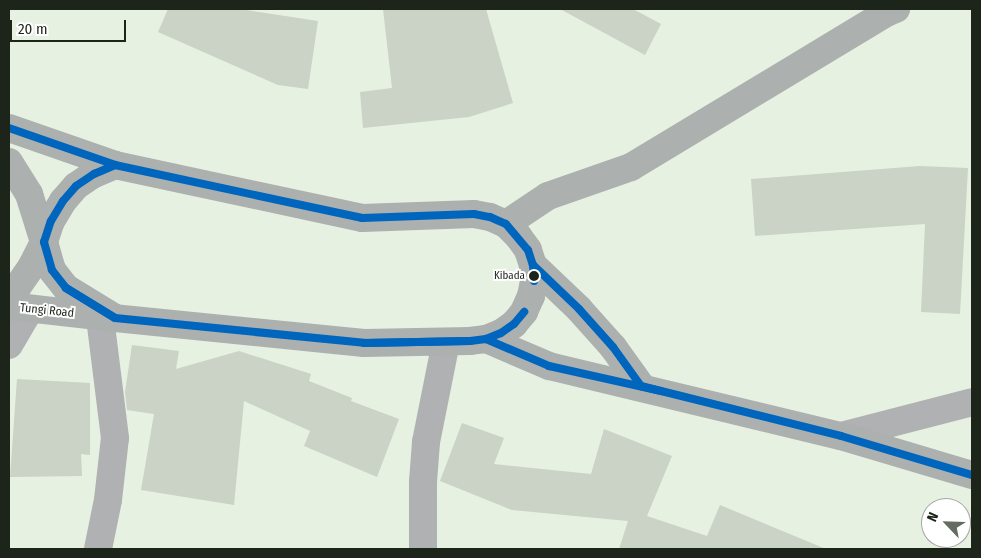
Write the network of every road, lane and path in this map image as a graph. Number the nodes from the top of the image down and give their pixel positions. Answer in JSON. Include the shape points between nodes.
{"nodes":[{"id":1,"x":889,"y":10,"type":"edge"},
{"id":2,"x":9,"y":128,"type":"edge"},
{"id":3,"x":9,"y":162,"type":"edge"},
{"id":4,"x":115,"y":165,"type":"junction"},
{"id":5,"x":506,"y":224,"type":"junction"},
{"id":6,"x":44,"y":242,"type":"junction"},
{"id":7,"x":533,"y":265,"type":"junction"},
{"id":8,"x":16,"y":303,"type":"edge"},
{"id":9,"x":108,"y":317,"type":"junction"},
{"id":10,"x":486,"y":339,"type":"junction"},
{"id":11,"x":446,"y":342,"type":"junction"},
{"id":12,"x":9,"y":345,"type":"edge"},
{"id":13,"x":641,"y":386,"type":"junction"},
{"id":14,"x":972,"y":402,"type":"edge"},
{"id":15,"x":841,"y":436,"type":"junction"},
{"id":16,"x":972,"y":475,"type":"edge"},
{"id":17,"x":98,"y":549,"type":"edge"},
{"id":18,"x":423,"y":549,"type":"edge"}],
"edges":[{"from":1,"to":5,"type":"main road","via":[[631,167],[548,196]]},
{"from":2,"to":4,"type":"main road"},
{"from":3,"to":6,"type":"main road","via":[[29,194]]},
{"from":4,"to":5,"type":"main road","via":[[362,218],[474,214]]},
{"from":4,"to":6,"type":"main road","name":"Tungi Road","via":[[76,186],[63,201]]},
{"from":5,"to":7,"type":"main road","via":[[528,250]]},
{"from":6,"to":8,"type":"main road","name":"Tungi Road"},
{"from":6,"to":9,"type":"main road","via":[[52,270],[66,288]]},
{"from":7,"to":10,"type":"main road","via":[[534,281],[524,312],[514,324]]},
{"from":7,"to":13,"type":"main road","via":[[613,347]]},
{"from":8,"to":9,"type":"main road","name":"Tungi Road"},
{"from":8,"to":12,"type":"street"},
{"from":9,"to":11,"type":"main road","name":"Tungi Road","via":[[364,343]]},
{"from":9,"to":17,"type":"street","via":[[115,438]]},
{"from":10,"to":11,"type":"main road","name":"Tungi Road"},
{"from":10,"to":13,"type":"main road","via":[[549,366]]},
{"from":11,"to":18,"type":"street","via":[[426,442]]},
{"from":13,"to":15,"type":"main road"},
{"from":14,"to":15,"type":"street"},
{"from":15,"to":16,"type":"main road"}]}
